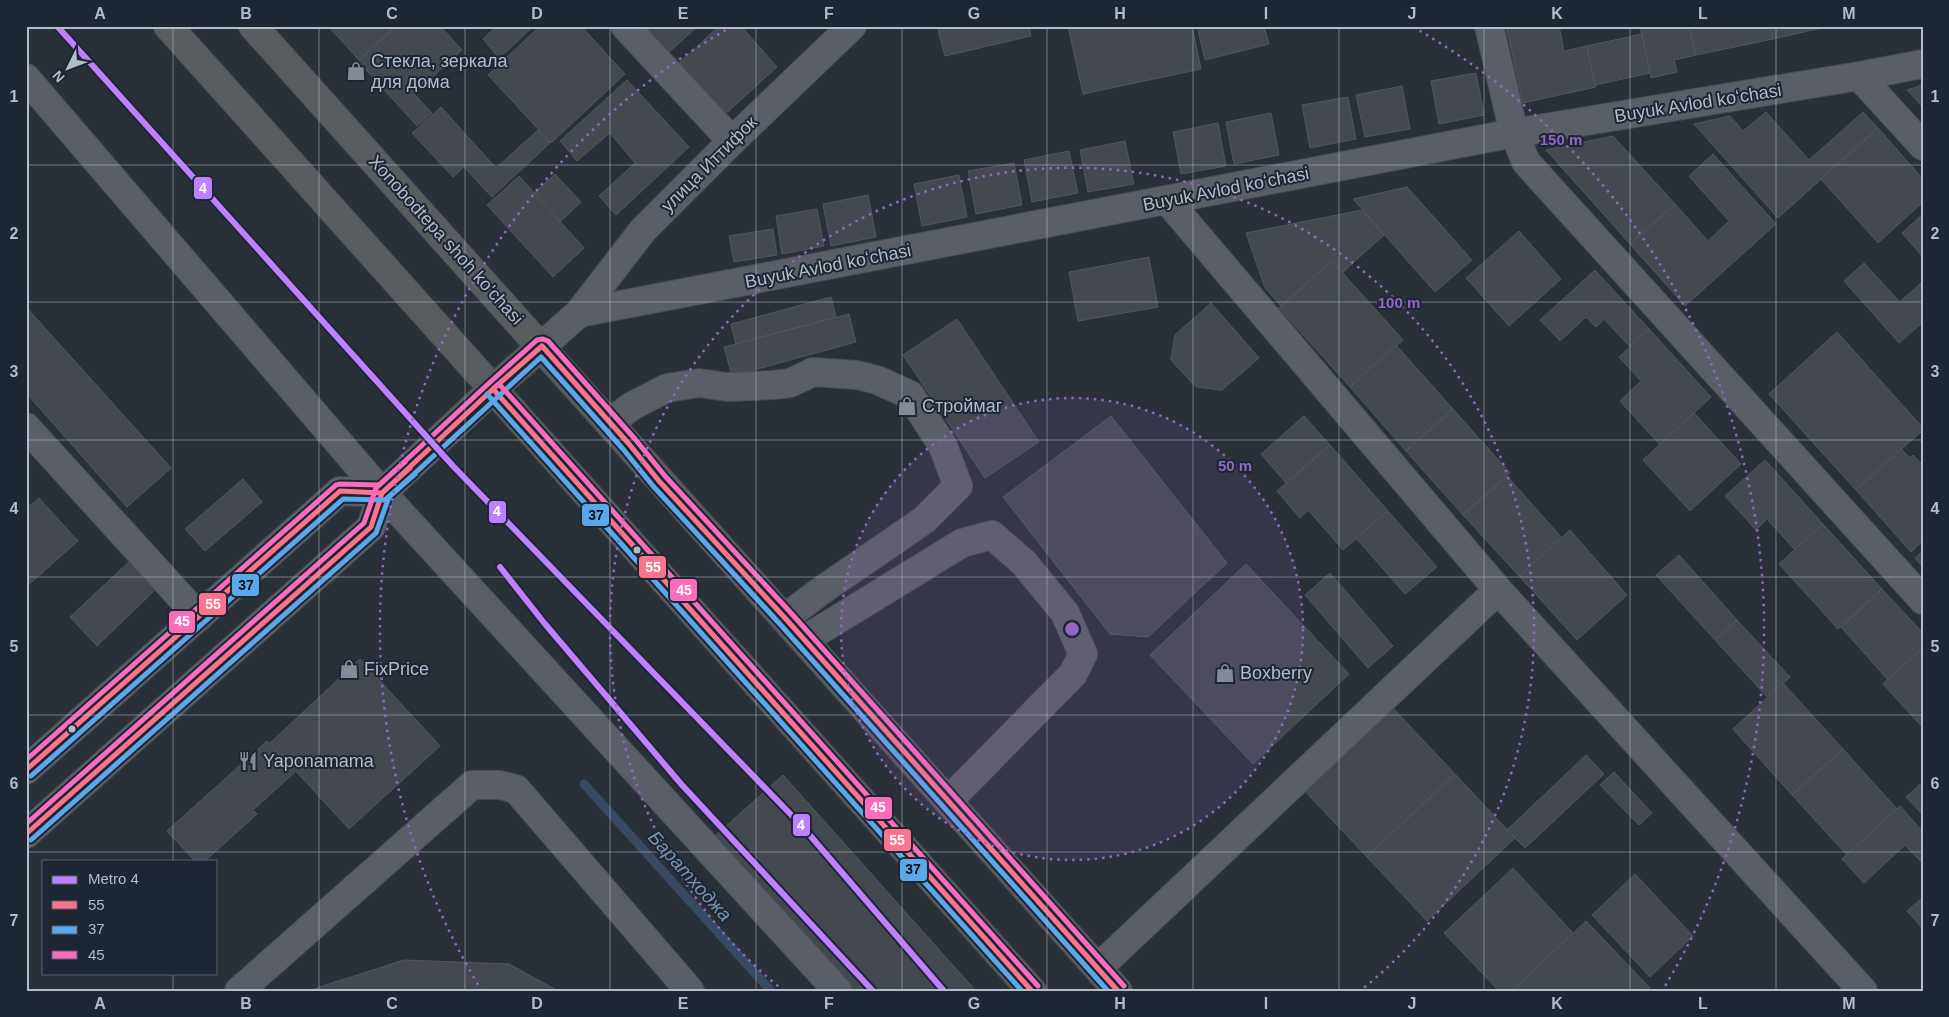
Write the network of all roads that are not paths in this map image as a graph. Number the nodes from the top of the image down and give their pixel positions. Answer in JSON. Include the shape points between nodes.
{"nodes":[{"id":1,"x":168,"y":26,"type":"edge"},
{"id":2,"x":253,"y":26,"type":"edge"},
{"id":3,"x":625,"y":26,"type":"edge"},
{"id":4,"x":852,"y":26,"type":"edge"},
{"id":5,"x":1489,"y":26,"type":"edge"},
{"id":6,"x":1923,"y":64,"type":"edge"},
{"id":7,"x":1859,"y":76,"type":"junction"},
{"id":8,"x":26,"y":78,"type":"edge"},
{"id":9,"x":1514,"y":134,"type":"junction"},
{"id":10,"x":732,"y":141,"type":"junction"},
{"id":11,"x":1923,"y":146,"type":"edge"},
{"id":12,"x":1167,"y":200,"type":"junction"},
{"id":13,"x":579,"y":314,"type":"junction"},
{"id":14,"x":542,"y":346,"type":"junction"},
{"id":15,"x":493,"y":389,"type":"junction"},
{"id":16,"x":610,"y":422,"type":"junction"},
{"id":17,"x":29,"y":435,"type":"edge"},
{"id":18,"x":382,"y":493,"type":"junction"},
{"id":19,"x":1498,"y":590,"type":"junction"},
{"id":20,"x":1923,"y":600,"type":"edge"},
{"id":21,"x":199,"y":617,"type":"junction"},
{"id":22,"x":785,"y":618,"type":"junction"},
{"id":23,"x":804,"y":640,"type":"junction"},
{"id":24,"x":26,"y":770,"type":"edge"},
{"id":25,"x":948,"y":801,"type":"junction"},
{"id":26,"x":26,"y":834,"type":"edge"},
{"id":27,"x":1098,"y":968,"type":"junction"},
{"id":28,"x":239,"y":991,"type":"edge"},
{"id":29,"x":690,"y":991,"type":"edge"},
{"id":30,"x":838,"y":991,"type":"edge"},
{"id":31,"x":1032,"y":991,"type":"edge"},
{"id":32,"x":1118,"y":991,"type":"edge"},
{"id":33,"x":1863,"y":991,"type":"edge"}],
"edges":[{"from":1,"to":15,"type":"highway"},
{"from":2,"to":14,"type":"highway","name":"Xonobodtepa shoh ko'chasi"},
{"from":3,"to":10,"type":"street"},
{"from":4,"to":10,"type":"street","name":"улица Иттифок"},
{"from":5,"to":9,"type":"street"},
{"from":6,"to":7,"type":"street","name":"Buyuk Avlod koʻchasi"},
{"from":7,"to":9,"type":"street","name":"Buyuk Avlod koʻchasi"},
{"from":7,"to":11,"type":"street"},
{"from":8,"to":18,"type":"street"},
{"from":9,"to":12,"type":"street","name":"Buyuk Avlod koʻchasi"},
{"from":9,"to":20,"type":"street","via":[[1526,162]]},
{"from":10,"to":13,"type":"street","name":"улица Иттифок","via":[[643,230]]},
{"from":12,"to":13,"type":"street","name":"Buyuk Avlod koʻchasi"},
{"from":12,"to":19,"type":"street"},
{"from":13,"to":14,"type":"street","name":"Buyuk Avlod koʻchasi"},
{"from":14,"to":15,"type":"highway"},
{"from":14,"to":16,"type":"highway","name":"Xonobodtepa shoh ko'chasi"},
{"from":15,"to":18,"type":"main road"},
{"from":15,"to":31,"type":"highway"},
{"from":16,"to":22,"type":"highway","name":"Xonobodtepa shoh ko'chasi"},
{"from":16,"to":22,"type":"street","via":[[667,388],[698,383],[727,387],[774,385],[790,383],[813,372],[857,375],[910,395],[943,446],[958,486],[924,520]]},
{"from":17,"to":21,"type":"street"},
{"from":18,"to":21,"type":"main road","via":[[340,491]]},
{"from":18,"to":26,"type":"main road","via":[[371,527]]},
{"from":18,"to":30,"type":"street"},
{"from":19,"to":27,"type":"street"},
{"from":19,"to":33,"type":"street"},
{"from":21,"to":24,"type":"main road"},
{"from":22,"to":23,"type":"highway","name":"Xonobodtepa shoh ko'chasi"},
{"from":23,"to":25,"type":"highway","name":"Xonobodtepa shoh ko'chasi"},
{"from":23,"to":25,"type":"street","via":[[962,543],[992,535],[1024,563],[1065,613],[1084,654],[1073,674]]},
{"from":25,"to":27,"type":"highway","name":"Xonobodtepa shoh ko'chasi"},
{"from":27,"to":32,"type":"highway","name":"Xonobodtepa shoh ko'chasi"},
{"from":28,"to":29,"type":"street","via":[[472,785],[500,785],[516,789]]}]}
